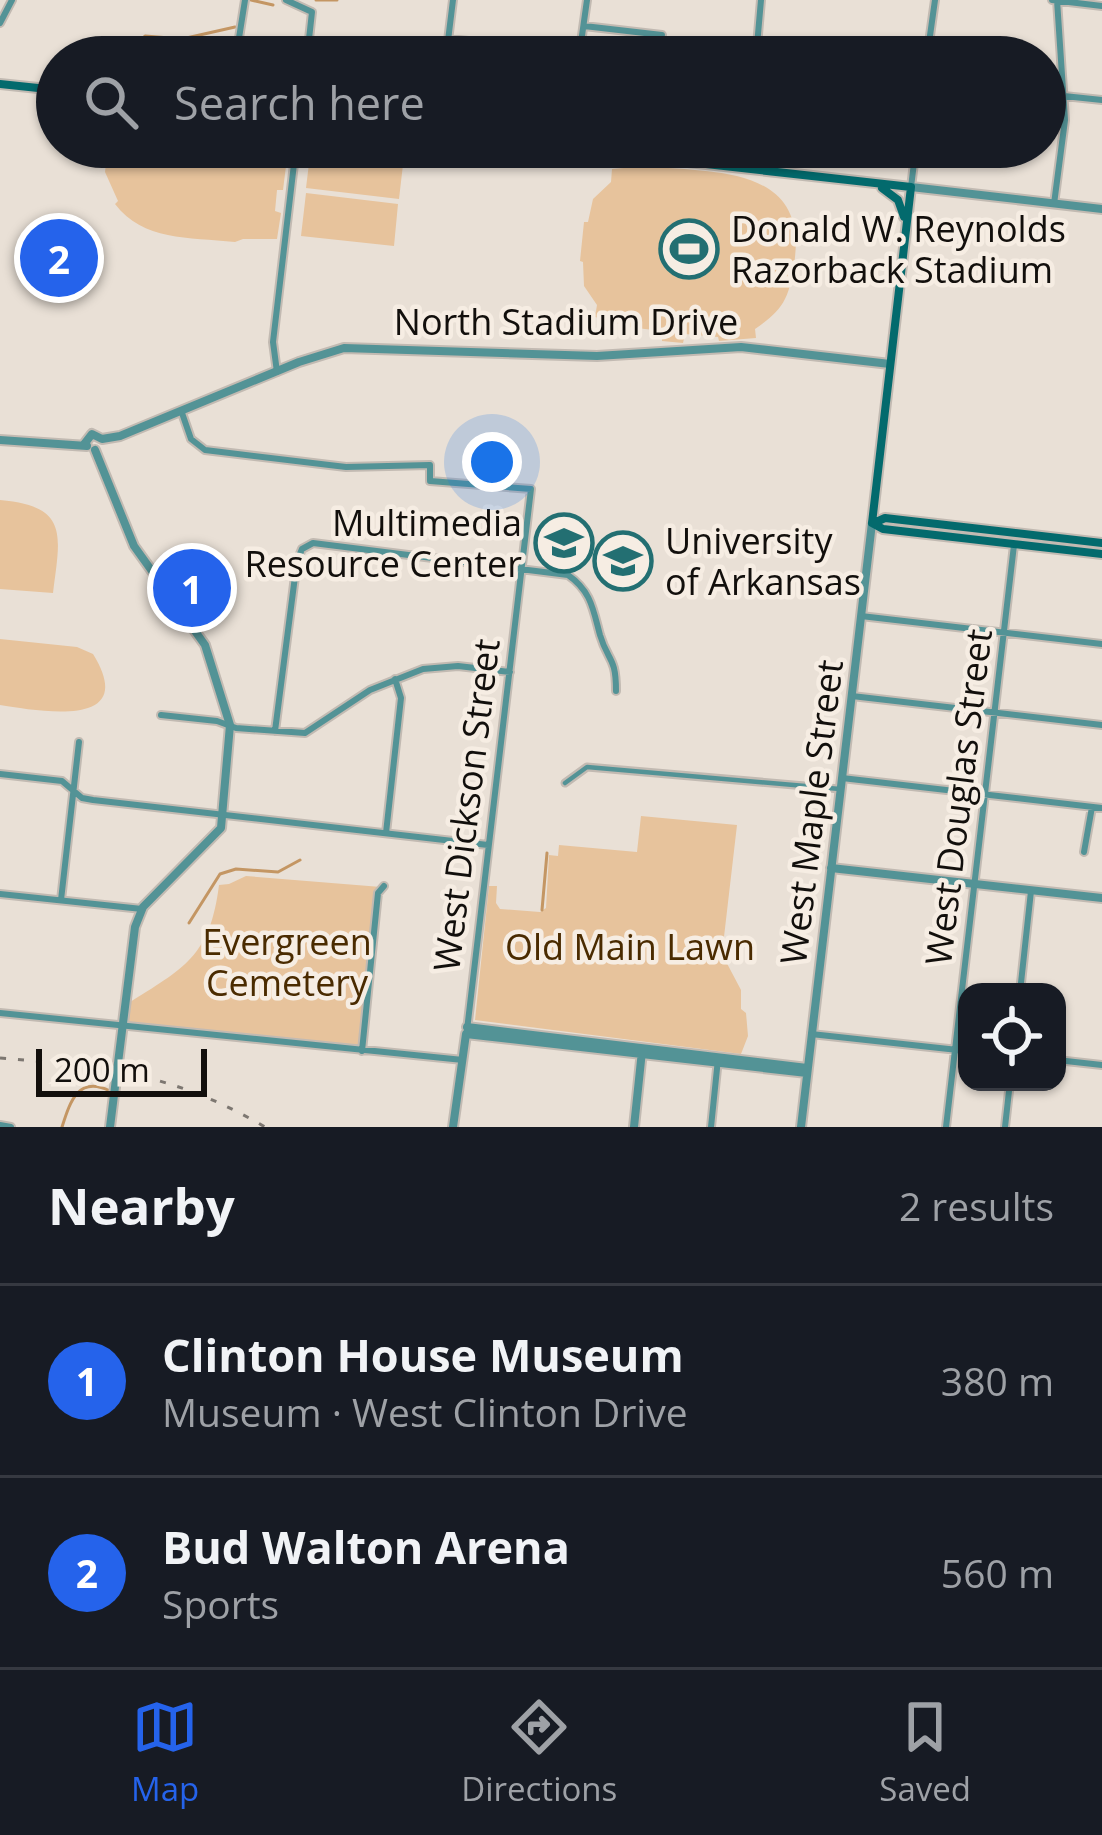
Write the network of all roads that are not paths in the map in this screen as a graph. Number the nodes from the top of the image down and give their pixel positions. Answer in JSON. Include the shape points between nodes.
{"nodes":[{"id":1,"x":12,"y":0,"type":"edge"},
{"id":2,"x":245,"y":0,"type":"edge"},
{"id":3,"x":286,"y":0,"type":"edge"},
{"id":4,"x":453,"y":0,"type":"edge"},
{"id":5,"x":587,"y":0,"type":"edge"},
{"id":6,"x":761,"y":0,"type":"edge"},
{"id":7,"x":935,"y":0,"type":"edge"},
{"id":8,"x":1054,"y":0,"type":"edge"},
{"id":9,"x":1102,"y":6,"type":"edge"},
{"id":10,"x":0,"y":23,"type":"edge"},
{"id":11,"x":584,"y":26,"type":"junction"},
{"id":12,"x":662,"y":35,"type":"dead end"},
{"id":13,"x":239,"y":36,"type":"edge"},
{"id":14,"x":309,"y":36,"type":"edge"},
{"id":15,"x":448,"y":36,"type":"edge"},
{"id":16,"x":583,"y":36,"type":"edge"},
{"id":17,"x":758,"y":36,"type":"edge"},
{"id":18,"x":930,"y":36,"type":"edge"},
{"id":19,"x":1058,"y":36,"type":"edge"},
{"id":20,"x":0,"y":83,"type":"edge"},
{"id":21,"x":36,"y":87,"type":"edge"},
{"id":22,"x":1066,"y":96,"type":"edge"},
{"id":23,"x":1102,"y":100,"type":"edge"},
{"id":24,"x":294,"y":168,"type":"edge"},
{"id":25,"x":740,"y":168,"type":"edge"},
{"id":26,"x":913,"y":168,"type":"edge"},
{"id":27,"x":1058,"y":168,"type":"edge"},
{"id":28,"x":870,"y":183,"type":"junction"},
{"id":29,"x":910,"y":188,"type":"junction"},
{"id":30,"x":1054,"y":204,"type":"junction"},
{"id":31,"x":1102,"y":208,"type":"edge"},
{"id":32,"x":905,"y":222,"type":"junction"},
{"id":33,"x":890,"y":364,"type":"junction"},
{"id":34,"x":277,"y":372,"type":"junction"},
{"id":35,"x":182,"y":413,"type":"junction"},
{"id":36,"x":102,"y":439,"type":"junction"},
{"id":37,"x":0,"y":440,"type":"edge"},
{"id":38,"x":86,"y":443,"type":"junction"},
{"id":39,"x":95,"y":450,"type":"junction"},
{"id":40,"x":872,"y":524,"type":"junction"},
{"id":41,"x":1102,"y":543,"type":"edge"},
{"id":42,"x":1014,"y":545,"type":"junction"},
{"id":43,"x":1102,"y":554,"type":"edge"},
{"id":44,"x":522,"y":566,"type":"junction"},
{"id":45,"x":861,"y":616,"type":"junction"},
{"id":46,"x":1004,"y":632,"type":"junction"},
{"id":47,"x":1102,"y":644,"type":"edge"},
{"id":48,"x":510,"y":671,"type":"junction"},
{"id":49,"x":394,"y":679,"type":"junction"},
{"id":50,"x":616,"y":691,"type":"dead end"},
{"id":51,"x":852,"y":696,"type":"junction"},
{"id":52,"x":995,"y":713,"type":"junction"},
{"id":53,"x":161,"y":715,"type":"dead end"},
{"id":54,"x":230,"y":725,"type":"junction"},
{"id":55,"x":1102,"y":725,"type":"edge"},
{"id":56,"x":275,"y":731,"type":"junction"},
{"id":57,"x":79,"y":742,"type":"dead end"},
{"id":58,"x":0,"y":774,"type":"edge"},
{"id":59,"x":842,"y":778,"type":"junction"},
{"id":60,"x":566,"y":783,"type":"dead end"},
{"id":61,"x":74,"y":789,"type":"junction"},
{"id":62,"x":840,"y":790,"type":"junction"},
{"id":63,"x":986,"y":795,"type":"junction"},
{"id":64,"x":1092,"y":807,"type":"junction"},
{"id":65,"x":1102,"y":808,"type":"edge"},
{"id":66,"x":223,"y":815,"type":"junction"},
{"id":67,"x":386,"y":833,"type":"junction"},
{"id":68,"x":488,"y":845,"type":"junction"},
{"id":69,"x":1084,"y":852,"type":"dead end"},
{"id":70,"x":831,"y":868,"type":"junction"},
{"id":71,"x":975,"y":885,"type":"junction"},
{"id":72,"x":384,"y":886,"type":"dead end"},
{"id":73,"x":1031,"y":891,"type":"junction"},
{"id":74,"x":0,"y":894,"type":"edge"},
{"id":75,"x":1102,"y":898,"type":"edge"},
{"id":76,"x":61,"y":900,"type":"junction"},
{"id":77,"x":142,"y":909,"type":"junction"},
{"id":78,"x":1021,"y":983,"type":"edge"},
{"id":79,"x":0,"y":1013,"type":"edge"},
{"id":80,"x":124,"y":1026,"type":"junction"},
{"id":81,"x":466,"y":1030,"type":"junction"},
{"id":82,"x":811,"y":1034,"type":"junction"},
{"id":83,"x":955,"y":1050,"type":"junction"},
{"id":84,"x":958,"y":1050,"type":"edge"},
{"id":85,"x":362,"y":1051,"type":"junction"},
{"id":86,"x":642,"y":1051,"type":"junction"},
{"id":87,"x":463,"y":1060,"type":"junction"},
{"id":88,"x":718,"y":1060,"type":"junction"},
{"id":89,"x":1066,"y":1061,"type":"edge"},
{"id":90,"x":1102,"y":1065,"type":"edge"},
{"id":91,"x":807,"y":1071,"type":"junction"},
{"id":92,"x":1009,"y":1091,"type":"edge"},
{"id":93,"x":0,"y":1125,"type":"edge"},
{"id":94,"x":11,"y":1127,"type":"edge"},
{"id":95,"x":110,"y":1127,"type":"edge"},
{"id":96,"x":453,"y":1127,"type":"edge"},
{"id":97,"x":634,"y":1127,"type":"edge"},
{"id":98,"x":711,"y":1127,"type":"edge"},
{"id":99,"x":801,"y":1127,"type":"edge"},
{"id":100,"x":946,"y":1127,"type":"edge"},
{"id":101,"x":1005,"y":1127,"type":"edge"}],
"edges":[{"from":1,"to":10,"type":"street"},
{"from":2,"to":13,"type":"street"},
{"from":3,"to":14,"type":"street","via":[[312,12]]},
{"from":4,"to":15,"type":"street"},
{"from":5,"to":11,"type":"street"},
{"from":6,"to":17,"type":"street"},
{"from":7,"to":18,"type":"street"},
{"from":8,"to":9,"type":"street"},
{"from":8,"to":19,"type":"street"},
{"from":11,"to":12,"type":"street"},
{"from":11,"to":16,"type":"street"},
{"from":20,"to":21,"type":"main road"},
{"from":22,"to":23,"type":"street"},
{"from":24,"to":34,"type":"street","via":[[273,342]]},
{"from":25,"to":28,"type":"main road"},
{"from":26,"to":29,"type":"street","name":"West Maple Street"},
{"from":27,"to":30,"type":"street"},
{"from":28,"to":29,"type":"main road"},
{"from":28,"to":32,"type":"main road","via":[[898,200]]},
{"from":29,"to":30,"type":"street"},
{"from":29,"to":32,"type":"main road","name":"West Maple Street"},
{"from":30,"to":31,"type":"street"},
{"from":32,"to":33,"type":"main road","name":"West Maple Street"},
{"from":33,"to":34,"type":"street","name":"North Stadium Drive","via":[[741,347],[597,356],[362,347]]},
{"from":33,"to":40,"type":"main road","name":"West Maple Street"},
{"from":34,"to":35,"type":"street","name":"North Stadium Drive"},
{"from":35,"to":36,"type":"street","name":"North Stadium Drive"},
{"from":35,"to":44,"type":"street","name":"West Dickson Street","via":[[191,439],[205,450],[346,467],[430,465],[430,481],[531,489]]},
{"from":36,"to":38,"type":"street","name":"North Stadium Drive","via":[[92,434]]},
{"from":36,"to":39,"type":"street"},
{"from":37,"to":38,"type":"street","name":"North Stadium Drive"},
{"from":38,"to":39,"type":"street"},
{"from":39,"to":54,"type":"street","via":[[137,551],[205,645]]},
{"from":40,"to":41,"type":"main road","via":[[885,518]]},
{"from":40,"to":42,"type":"main road"},
{"from":40,"to":45,"type":"street","name":"West Maple Street"},
{"from":42,"to":43,"type":"main road"},
{"from":42,"to":46,"type":"street","name":"West Douglas Street"},
{"from":44,"to":48,"type":"street","name":"West Dickson Street"},
{"from":44,"to":50,"type":"street","via":[[568,575],[588,593],[616,666]]},
{"from":44,"to":56,"type":"street","via":[[305,546]]},
{"from":45,"to":46,"type":"street"},
{"from":45,"to":51,"type":"street","name":"West Maple Street"},
{"from":46,"to":47,"type":"street"},
{"from":46,"to":52,"type":"street","name":"West Douglas Street"},
{"from":48,"to":49,"type":"street","via":[[437,666]]},
{"from":48,"to":68,"type":"street","name":"West Dickson Street"},
{"from":49,"to":56,"type":"street","via":[[305,733]]},
{"from":49,"to":67,"type":"street","via":[[401,698]]},
{"from":51,"to":52,"type":"street"},
{"from":51,"to":59,"type":"street","name":"West Maple Street"},
{"from":52,"to":55,"type":"street"},
{"from":52,"to":63,"type":"street","name":"West Douglas Street"},
{"from":53,"to":54,"type":"street"},
{"from":54,"to":56,"type":"street"},
{"from":54,"to":66,"type":"street"},
{"from":57,"to":61,"type":"street"},
{"from":58,"to":61,"type":"street"},
{"from":59,"to":62,"type":"street","name":"West Maple Street"},
{"from":59,"to":63,"type":"street"},
{"from":60,"to":62,"type":"street","via":[[587,766]]},
{"from":61,"to":66,"type":"street","via":[[93,800]]},
{"from":61,"to":76,"type":"street"},
{"from":62,"to":70,"type":"street","name":"West Maple Street"},
{"from":63,"to":64,"type":"street"},
{"from":63,"to":71,"type":"street","name":"West Douglas Street"},
{"from":64,"to":65,"type":"street"},
{"from":64,"to":69,"type":"street"},
{"from":66,"to":67,"type":"street"},
{"from":66,"to":77,"type":"street","via":[[216,838]]},
{"from":67,"to":68,"type":"street"},
{"from":68,"to":81,"type":"street","name":"West Dickson Street"},
{"from":70,"to":71,"type":"street"},
{"from":70,"to":82,"type":"street","name":"West Maple Street"},
{"from":71,"to":73,"type":"street"},
{"from":71,"to":83,"type":"street","name":"West Douglas Street"},
{"from":72,"to":85,"type":"street"},
{"from":73,"to":75,"type":"street"},
{"from":73,"to":78,"type":"street"},
{"from":74,"to":76,"type":"street"},
{"from":76,"to":77,"type":"street"},
{"from":77,"to":80,"type":"street"},
{"from":79,"to":80,"type":"street"},
{"from":80,"to":85,"type":"street"},
{"from":80,"to":95,"type":"street"},
{"from":81,"to":86,"type":"street"},
{"from":81,"to":87,"type":"street","name":"West Dickson Street"},
{"from":82,"to":83,"type":"street"},
{"from":82,"to":91,"type":"street","name":"West Maple Street"},
{"from":83,"to":84,"type":"street"},
{"from":83,"to":100,"type":"street","name":"West Douglas Street"},
{"from":85,"to":87,"type":"street"},
{"from":86,"to":88,"type":"street"},
{"from":86,"to":97,"type":"street"},
{"from":87,"to":96,"type":"street","name":"West Dickson Street"},
{"from":88,"to":91,"type":"street"},
{"from":88,"to":98,"type":"street"},
{"from":89,"to":90,"type":"street"},
{"from":91,"to":99,"type":"street","name":"West Maple Street"},
{"from":92,"to":101,"type":"street"},
{"from":93,"to":94,"type":"street"}]}
